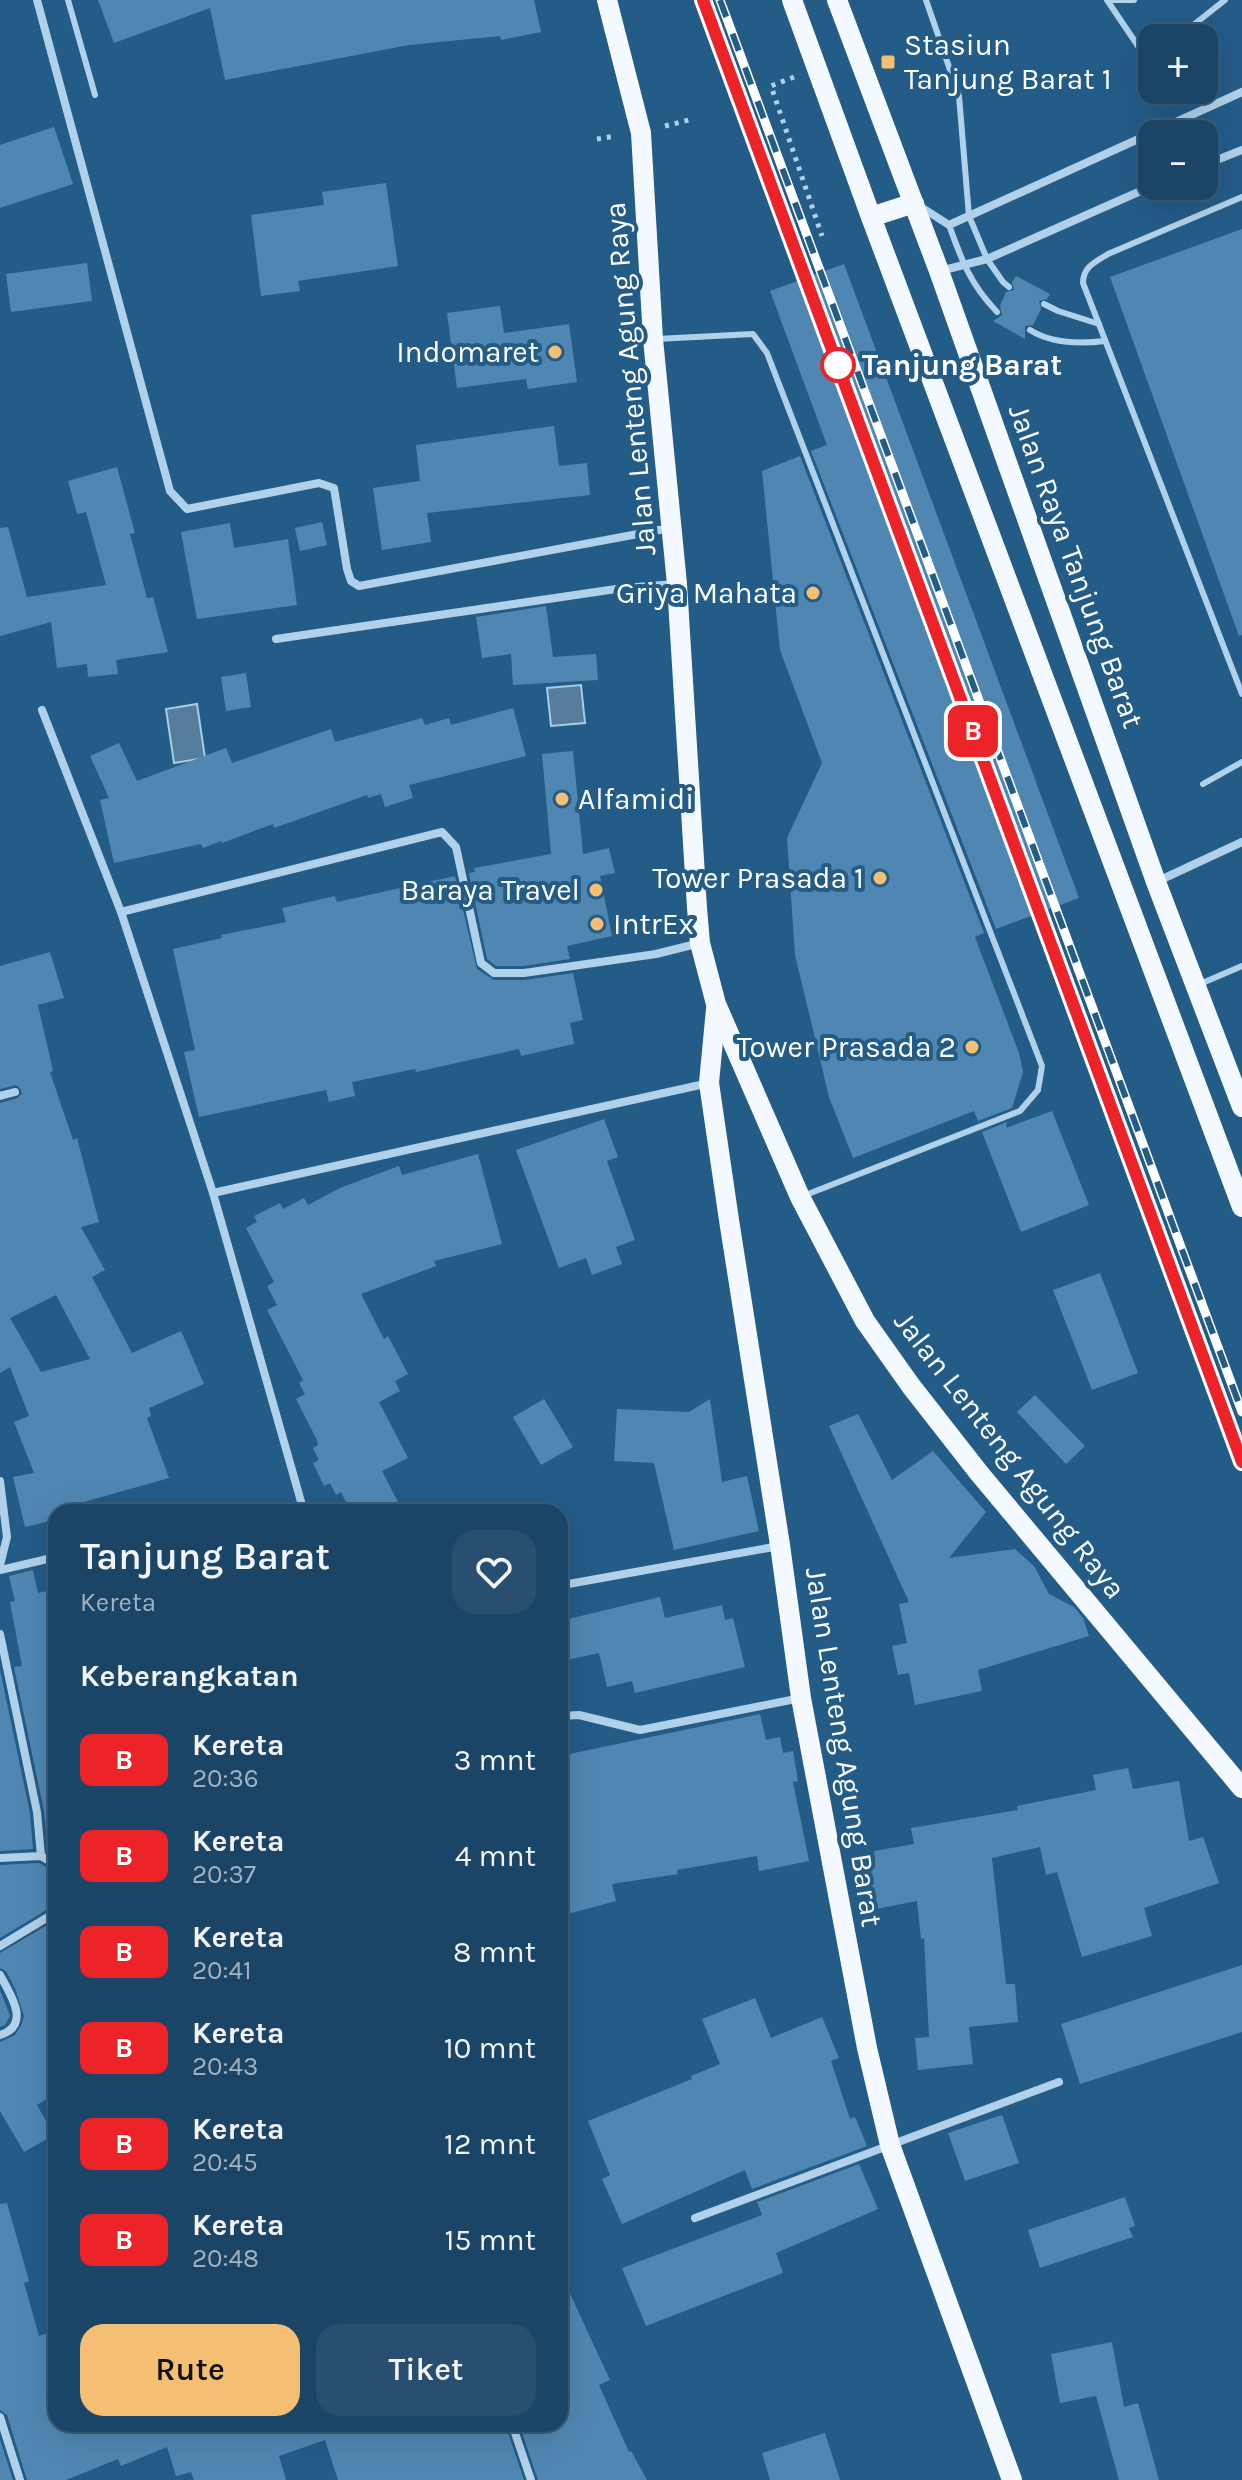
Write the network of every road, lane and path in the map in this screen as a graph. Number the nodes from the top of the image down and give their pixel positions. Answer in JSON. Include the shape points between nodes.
{"nodes":[{"id":1,"x":37,"y":0,"type":"edge"},
{"id":2,"x":68,"y":0,"type":"edge"},
{"id":3,"x":607,"y":0,"type":"edge"},
{"id":4,"x":792,"y":0,"type":"edge"},
{"id":5,"x":837,"y":0,"type":"edge"},
{"id":6,"x":926,"y":0,"type":"edge"},
{"id":7,"x":1109,"y":0,"type":"edge"},
{"id":8,"x":1134,"y":0,"type":"edge"},
{"id":9,"x":1225,"y":0,"type":"edge"},
{"id":10,"x":1195,"y":24,"type":"edge"},
{"id":11,"x":1138,"y":46,"type":"edge"},
{"id":12,"x":817,"y":68,"type":"junction"},
{"id":13,"x":1242,"y":92,"type":"edge"},
{"id":14,"x":95,"y":95,"type":"dead end"},
{"id":15,"x":1242,"y":150,"type":"edge"},
{"id":16,"x":1218,"y":159,"type":"edge"},
{"id":17,"x":1138,"y":192,"type":"edge"},
{"id":18,"x":1242,"y":197,"type":"edge"},
{"id":19,"x":914,"y":203,"type":"junction"},
{"id":20,"x":969,"y":216,"type":"junction"},
{"id":21,"x":871,"y":217,"type":"junction"},
{"id":22,"x":949,"y":225,"type":"junction"},
{"id":23,"x":822,"y":236,"type":"dead end"},
{"id":24,"x":987,"y":259,"type":"junction"},
{"id":25,"x":963,"y":264,"type":"junction"},
{"id":26,"x":939,"y":271,"type":"junction"},
{"id":27,"x":1009,"y":287,"type":"dead end"},
{"id":28,"x":1044,"y":304,"type":"dead end"},
{"id":29,"x":997,"y":312,"type":"dead end"},
{"id":30,"x":1099,"y":324,"type":"junction"},
{"id":31,"x":1030,"y":330,"type":"dead end"},
{"id":32,"x":653,"y":339,"type":"junction"},
{"id":33,"x":1105,"y":341,"type":"junction"},
{"id":34,"x":671,"y":528,"type":"junction"},
{"id":35,"x":677,"y":584,"type":"junction"},
{"id":36,"x":276,"y":639,"type":"dead end"},
{"id":37,"x":1242,"y":694,"type":"edge"},
{"id":38,"x":42,"y":710,"type":"dead end"},
{"id":39,"x":1242,"y":762,"type":"edge"},
{"id":40,"x":1203,"y":784,"type":"dead end"},
{"id":41,"x":1242,"y":842,"type":"edge"},
{"id":42,"x":1156,"y":882,"type":"junction"},
{"id":43,"x":121,"y":912,"type":"junction"},
{"id":44,"x":700,"y":943,"type":"junction"},
{"id":45,"x":1242,"y":966,"type":"edge"},
{"id":46,"x":1197,"y":986,"type":"junction"},
{"id":47,"x":716,"y":1004,"type":"junction"},
{"id":48,"x":709,"y":1083,"type":"junction"},
{"id":49,"x":15,"y":1092,"type":"dead end"},
{"id":50,"x":0,"y":1096,"type":"edge"},
{"id":51,"x":1242,"y":1107,"type":"edge"},
{"id":52,"x":213,"y":1193,"type":"junction"},
{"id":53,"x":800,"y":1197,"type":"junction"},
{"id":54,"x":1242,"y":1207,"type":"edge"},
{"id":55,"x":0,"y":1481,"type":"edge"},
{"id":56,"x":302,"y":1504,"type":"edge"},
{"id":57,"x":780,"y":1545,"type":"junction"},
{"id":58,"x":48,"y":1558,"type":"edge"},
{"id":59,"x":0,"y":1567,"type":"edge"},
{"id":60,"x":568,"y":1584,"type":"edge"},
{"id":61,"x":0,"y":1634,"type":"edge"},
{"id":62,"x":801,"y":1698,"type":"junction"},
{"id":63,"x":568,"y":1716,"type":"edge"},
{"id":64,"x":1242,"y":1788,"type":"edge"},
{"id":65,"x":41,"y":1856,"type":"junction"},
{"id":66,"x":0,"y":1858,"type":"edge"},
{"id":67,"x":48,"y":1860,"type":"edge"},
{"id":68,"x":48,"y":1917,"type":"edge"},
{"id":69,"x":0,"y":1946,"type":"edge"},
{"id":70,"x":0,"y":1975,"type":"edge"},
{"id":71,"x":0,"y":2035,"type":"edge"},
{"id":72,"x":1059,"y":2082,"type":"dead end"},
{"id":73,"x":890,"y":2145,"type":"junction"},
{"id":74,"x":695,"y":2218,"type":"dead end"},
{"id":75,"x":1,"y":2421,"type":"edge"},
{"id":76,"x":515,"y":2432,"type":"edge"},
{"id":77,"x":20,"y":2480,"type":"edge"},
{"id":78,"x":531,"y":2480,"type":"edge"},
{"id":79,"x":1012,"y":2480,"type":"edge"}],
"edges":[{"from":1,"to":34,"type":"street","via":[[170,491],[187,509],[327,484],[334,488],[347,569],[359,586]]},
{"from":2,"to":14,"type":"lane"},
{"from":3,"to":32,"type":"main road","name":"Jalan Lenteng Agung Raya","via":[[641,133]]},
{"from":4,"to":12,"type":"main road"},
{"from":5,"to":19,"type":"main road","name":"Jalan Raya Tanjung Barat"},
{"from":6,"to":20,"type":"lane","via":[[959,96]]},
{"from":7,"to":8,"type":"lane"},
{"from":7,"to":11,"type":"lane"},
{"from":9,"to":10,"type":"lane"},
{"from":12,"to":21,"type":"main road"},
{"from":12,"to":23,"type":"path","via":[[771,86]]},
{"from":13,"to":20,"type":"street"},
{"from":15,"to":16,"type":"street"},
{"from":17,"to":24,"type":"street"},
{"from":18,"to":30,"type":"lane","via":[[1093,263],[1083,283]]},
{"from":19,"to":21,"type":"main road"},
{"from":19,"to":22,"type":"street"},
{"from":19,"to":26,"type":"main road","name":"Jalan Raya Tanjung Barat"},
{"from":20,"to":22,"type":"street"},
{"from":20,"to":24,"type":"lane"},
{"from":21,"to":54,"type":"main road"},
{"from":22,"to":25,"type":"lane"},
{"from":24,"to":25,"type":"street"},
{"from":24,"to":27,"type":"lane"},
{"from":25,"to":26,"type":"street"},
{"from":25,"to":29,"type":"lane"},
{"from":26,"to":42,"type":"main road","name":"Jalan Raya Tanjung Barat"},
{"from":28,"to":30,"type":"lane"},
{"from":30,"to":33,"type":"lane"},
{"from":31,"to":33,"type":"lane","via":[[1060,341]]},
{"from":32,"to":34,"type":"main road","name":"Jalan Lenteng Agung Raya"},
{"from":32,"to":53,"type":"lane","via":[[753,334],[767,353],[1042,1066],[1038,1090],[1020,1111]]},
{"from":33,"to":37,"type":"lane"},
{"from":34,"to":35,"type":"main road","name":"Jalan Lenteng Agung Raya"},
{"from":35,"to":36,"type":"street"},
{"from":35,"to":44,"type":"main road","name":"Jalan Lenteng Agung Raya"},
{"from":38,"to":43,"type":"street"},
{"from":39,"to":40,"type":"lane"},
{"from":41,"to":42,"type":"street"},
{"from":42,"to":46,"type":"main road","name":"Jalan Raya Tanjung Barat"},
{"from":43,"to":44,"type":"street","via":[[442,832],[456,847],[481,963],[494,973],[656,954]]},
{"from":43,"to":52,"type":"street"},
{"from":44,"to":47,"type":"main road","name":"Jalan Lenteng Agung Raya"},
{"from":45,"to":46,"type":"lane"},
{"from":46,"to":51,"type":"main road","name":"Jalan Raya Tanjung Barat"},
{"from":47,"to":48,"type":"main road","name":"Jalan Lenteng Agung Barat"},
{"from":47,"to":53,"type":"main road","name":"Jalan Lenteng Agung Raya"},
{"from":48,"to":52,"type":"street"},
{"from":48,"to":57,"type":"main road","name":"Jalan Lenteng Agung Barat"},
{"from":49,"to":50,"type":"street"},
{"from":52,"to":56,"type":"street"},
{"from":53,"to":64,"type":"main road","name":"Jalan Lenteng Agung Raya","via":[[865,1321],[911,1386]]},
{"from":55,"to":59,"type":"street","via":[[7,1537]]},
{"from":57,"to":60,"type":"street"},
{"from":57,"to":62,"type":"main road","name":"Jalan Lenteng Agung Barat"},
{"from":58,"to":59,"type":"street"},
{"from":61,"to":65,"type":"street","via":[[37,1812]]},
{"from":62,"to":63,"type":"street","via":[[640,1730]]},
{"from":62,"to":73,"type":"main road","name":"Jalan Lenteng Agung Barat","via":[[857,2003]]},
{"from":65,"to":66,"type":"street"},
{"from":65,"to":67,"type":"street"},
{"from":68,"to":69,"type":"street"},
{"from":70,"to":71,"type":"street","via":[[16,2003],[17,2016],[9,2033]]},
{"from":72,"to":73,"type":"street"},
{"from":73,"to":74,"type":"street"},
{"from":73,"to":79,"type":"main road","name":"Jalan Lenteng Agung Barat"},
{"from":75,"to":77,"type":"street"},
{"from":76,"to":78,"type":"street"}]}
